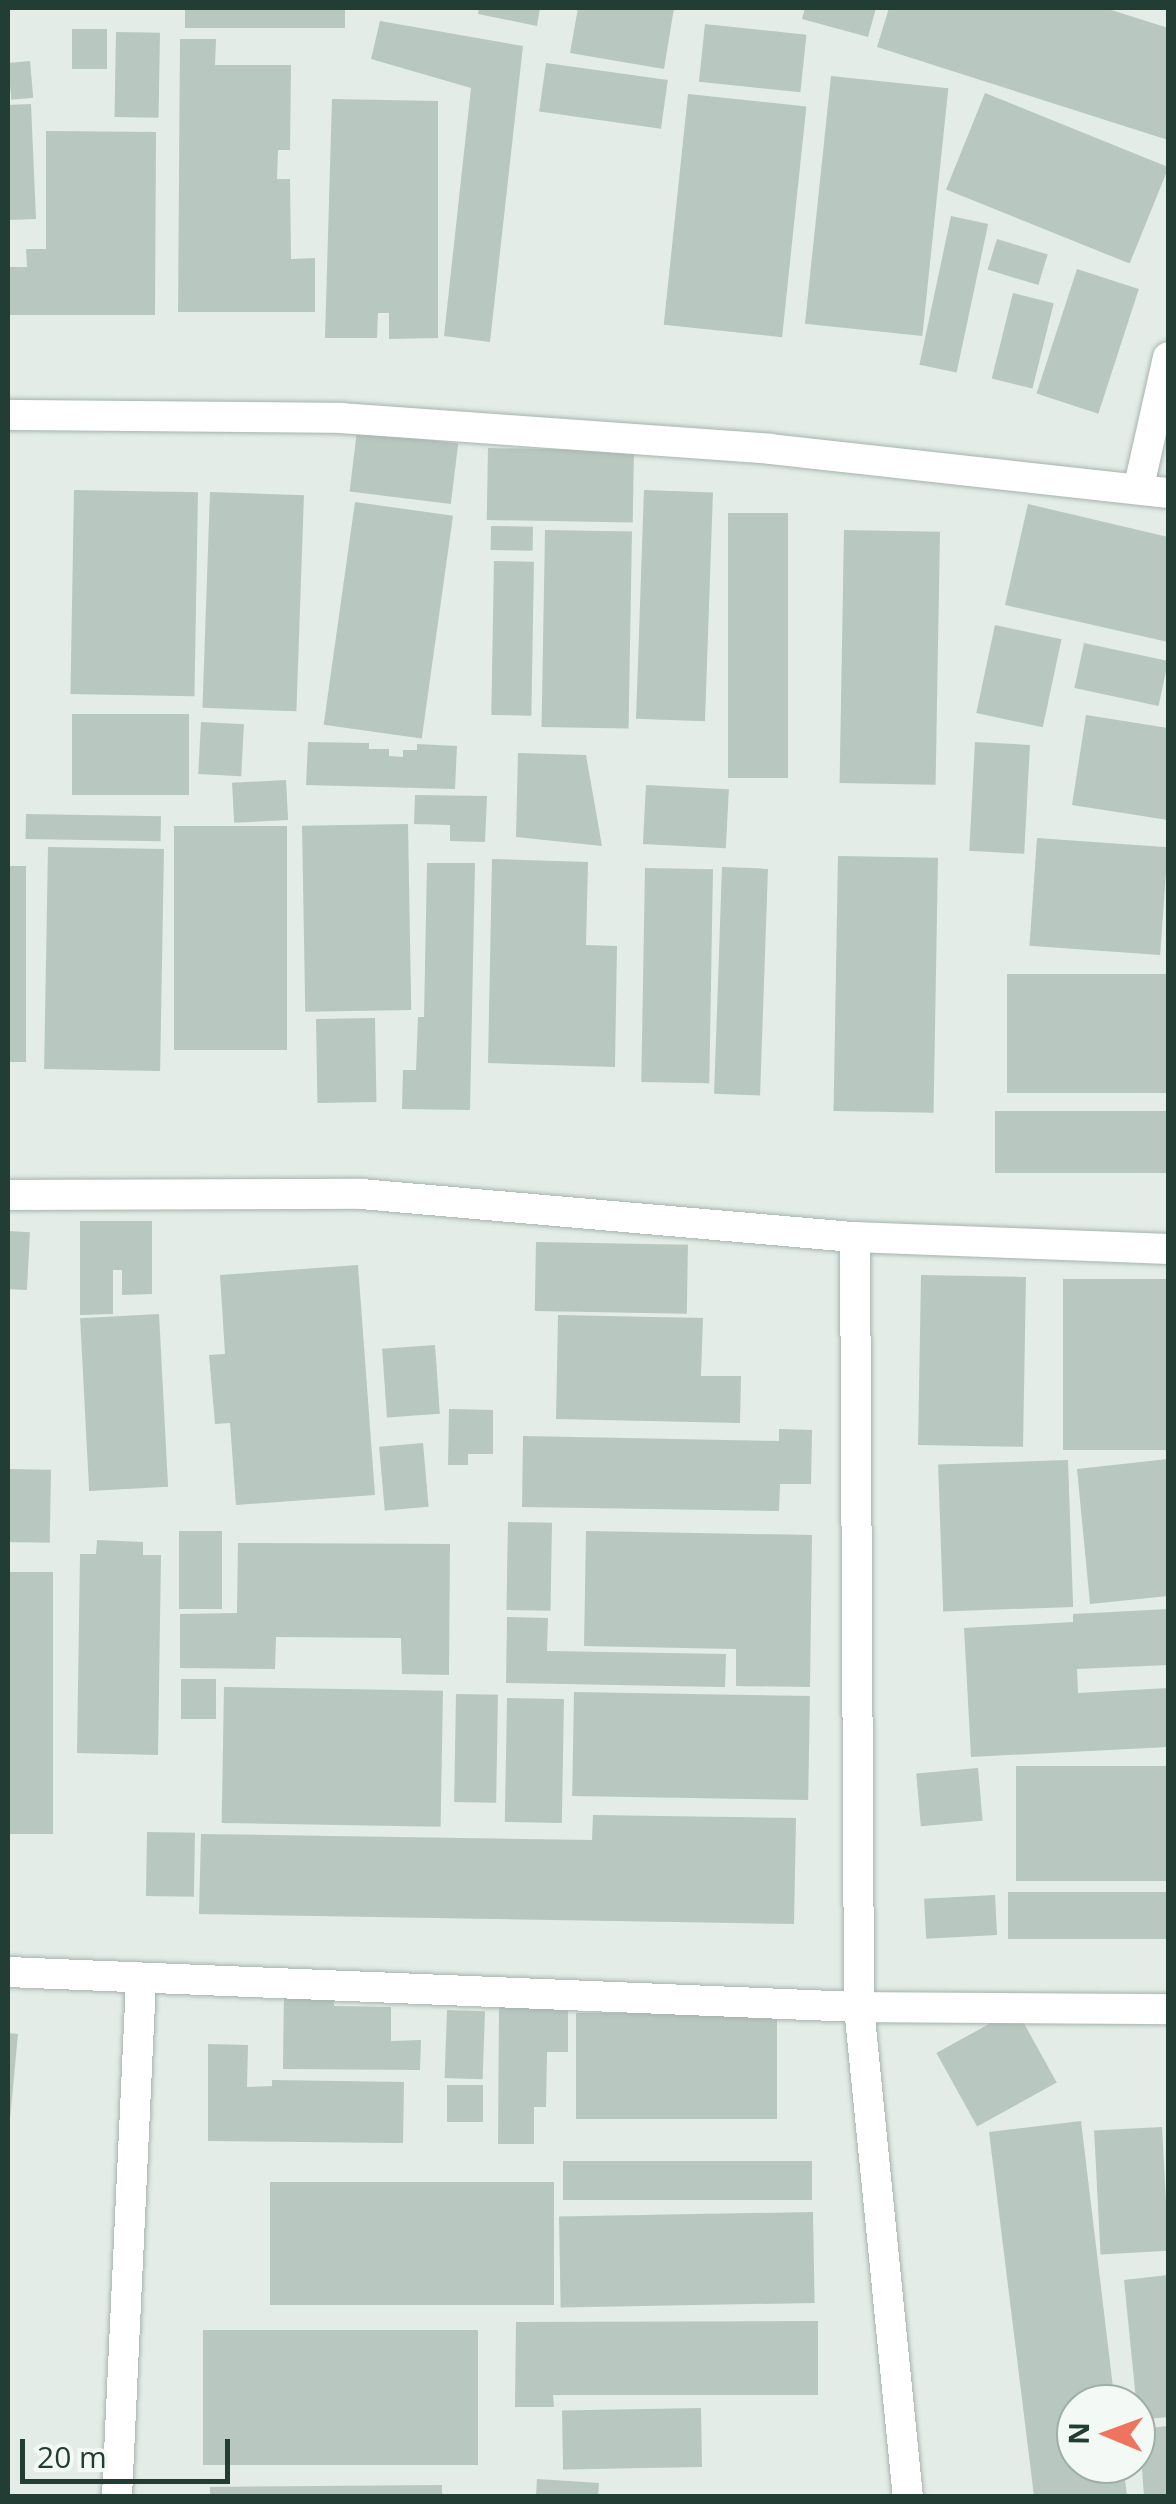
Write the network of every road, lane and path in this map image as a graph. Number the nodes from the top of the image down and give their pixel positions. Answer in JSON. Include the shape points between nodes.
{"nodes":[{"id":1,"x":1168,"y":357,"type":"edge"},
{"id":2,"x":8,"y":416,"type":"edge"},
{"id":3,"x":1154,"y":490,"type":"edge"},
{"id":4,"x":8,"y":1194,"type":"edge"},
{"id":5,"x":855,"y":1237,"type":"junction"},
{"id":6,"x":1168,"y":1250,"type":"edge"},
{"id":7,"x":8,"y":1972,"type":"edge"},
{"id":8,"x":141,"y":1981,"type":"junction"},
{"id":9,"x":859,"y":2007,"type":"junction"},
{"id":10,"x":1168,"y":2009,"type":"edge"},
{"id":11,"x":118,"y":2496,"type":"edge"},
{"id":12,"x":908,"y":2496,"type":"edge"}],
"edges":[{"from":1,"to":3,"type":"street"},
{"from":2,"to":3,"type":"street","via":[[341,418],[770,448]]},
{"from":4,"to":5,"type":"street","via":[[361,1194]]},
{"from":5,"to":6,"type":"street"},
{"from":5,"to":9,"type":"street"},
{"from":7,"to":8,"type":"street"},
{"from":8,"to":9,"type":"street"},
{"from":8,"to":11,"type":"street"},
{"from":9,"to":10,"type":"street"},
{"from":9,"to":12,"type":"street"}]}
